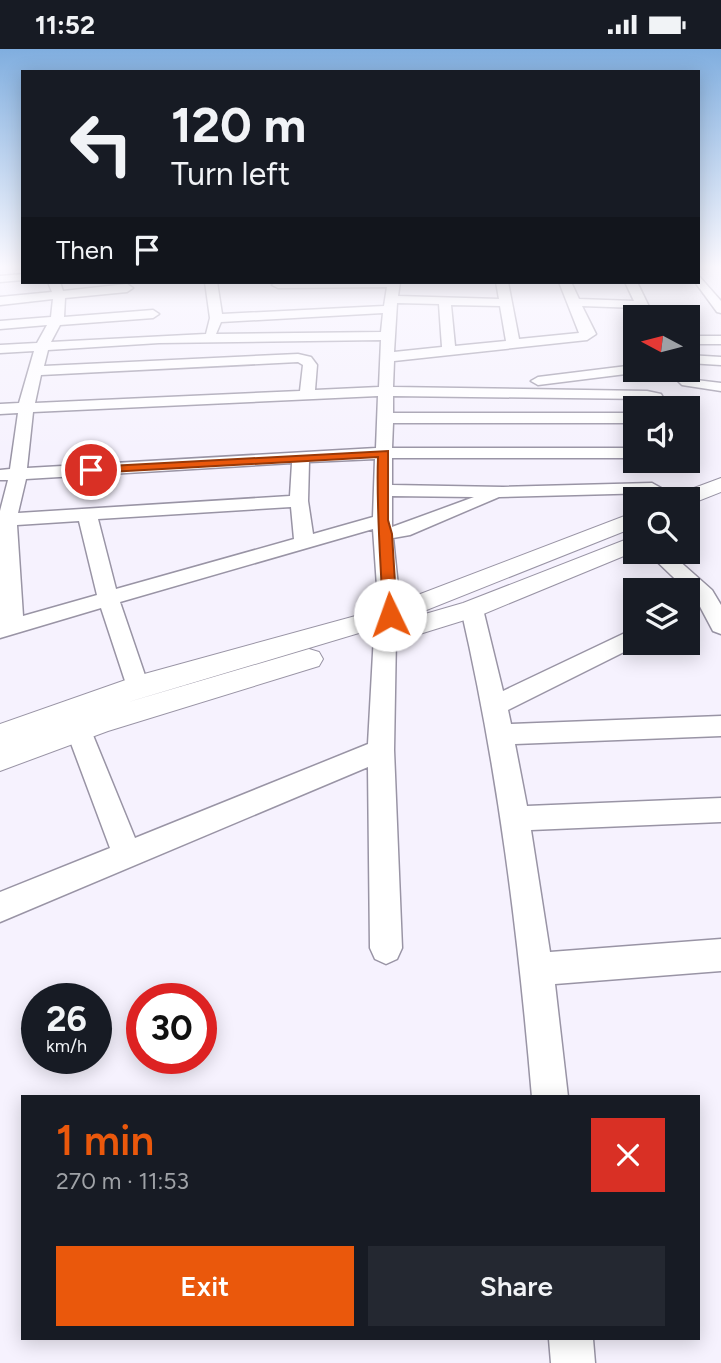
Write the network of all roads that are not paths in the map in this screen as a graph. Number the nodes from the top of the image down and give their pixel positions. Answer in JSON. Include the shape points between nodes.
{"nodes":[{"id":1,"x":53,"y":329,"type":"edge"},
{"id":2,"x":157,"y":329,"type":"edge"},
{"id":3,"x":213,"y":329,"type":"edge"},
{"id":4,"x":340,"y":329,"type":"edge"},
{"id":5,"x":388,"y":329,"type":"edge"},
{"id":6,"x":447,"y":329,"type":"edge"},
{"id":7,"x":510,"y":329,"type":"edge"},
{"id":8,"x":589,"y":329,"type":"edge"},
{"id":9,"x":388,"y":336,"type":"junction"},
{"id":10,"x":339,"y":337,"type":"junction"},
{"id":11,"x":211,"y":338,"type":"junction"},
{"id":12,"x":159,"y":339,"type":"junction"},
{"id":13,"x":700,"y":340,"type":"edge"},
{"id":14,"x":721,"y":340,"type":"edge"},
{"id":15,"x":513,"y":344,"type":"junction"},
{"id":16,"x":42,"y":345,"type":"junction"},
{"id":17,"x":0,"y":349,"type":"edge"},
{"id":18,"x":449,"y":352,"type":"junction"},
{"id":19,"x":388,"y":357,"type":"junction"},
{"id":20,"x":700,"y":360,"type":"edge"},
{"id":21,"x":207,"y":361,"type":"junction"},
{"id":22,"x":721,"y":361,"type":"edge"},
{"id":23,"x":623,"y":371,"type":"edge"},
{"id":24,"x":37,"y":372,"type":"junction"},
{"id":25,"x":685,"y":382,"type":"edge"},
{"id":26,"x":721,"y":387,"type":"edge"},
{"id":27,"x":387,"y":391,"type":"junction"},
{"id":28,"x":468,"y":392,"type":"junction"},
{"id":29,"x":307,"y":395,"type":"junction"},
{"id":30,"x":652,"y":396,"type":"edge"},
{"id":31,"x":26,"y":407,"type":"junction"},
{"id":32,"x":0,"y":409,"type":"edge"},
{"id":33,"x":386,"y":418,"type":"junction"},
{"id":34,"x":623,"y":423,"type":"edge"},
{"id":35,"x":384,"y":453,"type":"junction"},
{"id":36,"x":623,"y":453,"type":"edge"},
{"id":37,"x":301,"y":458,"type":"junction"},
{"id":38,"x":18,"y":474,"type":"junction"},
{"id":39,"x":0,"y":475,"type":"edge"},
{"id":40,"x":721,"y":484,"type":"edge"},
{"id":41,"x":384,"y":490,"type":"junction"},
{"id":42,"x":503,"y":492,"type":"junction"},
{"id":43,"x":623,"y":493,"type":"edge"},
{"id":44,"x":700,"y":493,"type":"edge"},
{"id":45,"x":299,"y":502,"type":"junction"},
{"id":46,"x":721,"y":505,"type":"edge"},
{"id":47,"x":87,"y":515,"type":"junction"},
{"id":48,"x":700,"y":515,"type":"edge"},
{"id":49,"x":4,"y":520,"type":"edge"},
{"id":50,"x":623,"y":524,"type":"edge"},
{"id":51,"x":384,"y":527,"type":"junction"},
{"id":52,"x":304,"y":542,"type":"junction"},
{"id":53,"x":623,"y":548,"type":"edge"},
{"id":54,"x":672,"y":564,"type":"edge"},
{"id":55,"x":107,"y":597,"type":"junction"},
{"id":56,"x":712,"y":597,"type":"edge"},
{"id":57,"x":472,"y":609,"type":"junction"},
{"id":58,"x":388,"y":625,"type":"junction"},
{"id":59,"x":721,"y":626,"type":"edge"},
{"id":60,"x":6,"y":628,"type":"edge"},
{"id":61,"x":623,"y":644,"type":"edge"},
{"id":62,"x":137,"y":687,"type":"junction"},
{"id":63,"x":496,"y":705,"type":"junction"},
{"id":64,"x":721,"y":726,"type":"edge"},
{"id":65,"x":79,"y":730,"type":"junction"},
{"id":66,"x":501,"y":734,"type":"junction"},
{"id":67,"x":0,"y":736,"type":"edge"},
{"id":68,"x":381,"y":750,"type":"junction"},
{"id":69,"x":0,"y":758,"type":"edge"},
{"id":70,"x":721,"y":810,"type":"edge"},
{"id":71,"x":515,"y":819,"type":"junction"},
{"id":72,"x":127,"y":854,"type":"junction"},
{"id":73,"x":0,"y":907,"type":"edge"},
{"id":74,"x":386,"y":948,"type":"dead end"},
{"id":75,"x":721,"y":954,"type":"edge"},
{"id":76,"x":538,"y":969,"type":"junction"},
{"id":77,"x":550,"y":1095,"type":"edge"},
{"id":78,"x":571,"y":1340,"type":"edge"},
{"id":79,"x":573,"y":1363,"type":"edge"}],
"edges":[{"from":1,"to":16,"type":"street"},
{"from":2,"to":12,"type":"street"},
{"from":3,"to":11,"type":"street"},
{"from":4,"to":10,"type":"street"},
{"from":5,"to":9,"type":"street"},
{"from":6,"to":18,"type":"street"},
{"from":7,"to":15,"type":"street"},
{"from":8,"to":15,"type":"street","via":[[587,336]]},
{"from":9,"to":10,"type":"street"},
{"from":9,"to":19,"type":"street"},
{"from":10,"to":11,"type":"street"},
{"from":11,"to":12,"type":"street"},
{"from":11,"to":21,"type":"street"},
{"from":12,"to":16,"type":"street"},
{"from":13,"to":14,"type":"street"},
{"from":15,"to":18,"type":"street"},
{"from":16,"to":17,"type":"street"},
{"from":16,"to":24,"type":"street"},
{"from":18,"to":19,"type":"street"},
{"from":19,"to":27,"type":"street"},
{"from":20,"to":22,"type":"street"},
{"from":21,"to":24,"type":"street"},
{"from":21,"to":29,"type":"street","via":[[306,360],[310,365]]},
{"from":23,"to":28,"type":"street"},
{"from":24,"to":31,"type":"street"},
{"from":25,"to":26,"type":"street"},
{"from":27,"to":28,"type":"street"},
{"from":27,"to":29,"type":"street"},
{"from":27,"to":33,"type":"street"},
{"from":28,"to":30,"type":"street"},
{"from":29,"to":31,"type":"street"},
{"from":31,"to":32,"type":"street"},
{"from":31,"to":38,"type":"street"},
{"from":33,"to":34,"type":"street"},
{"from":33,"to":35,"type":"street"},
{"from":35,"to":36,"type":"street"},
{"from":35,"to":37,"type":"street"},
{"from":35,"to":41,"type":"street"},
{"from":37,"to":38,"type":"street"},
{"from":37,"to":45,"type":"street"},
{"from":38,"to":39,"type":"street"},
{"from":38,"to":49,"type":"street"},
{"from":40,"to":44,"type":"main road"},
{"from":41,"to":42,"type":"street"},
{"from":41,"to":51,"type":"street"},
{"from":42,"to":43,"type":"street"},
{"from":42,"to":51,"type":"street","via":[[403,531]]},
{"from":45,"to":47,"type":"street"},
{"from":45,"to":52,"type":"street"},
{"from":46,"to":48,"type":"main road"},
{"from":47,"to":49,"type":"street"},
{"from":47,"to":55,"type":"street"},
{"from":49,"to":60,"type":"street"},
{"from":50,"to":58,"type":"main road"},
{"from":51,"to":52,"type":"street"},
{"from":51,"to":58,"type":"street"},
{"from":52,"to":55,"type":"street"},
{"from":53,"to":57,"type":"main road"},
{"from":54,"to":56,"type":"street"},
{"from":55,"to":60,"type":"street"},
{"from":55,"to":62,"type":"street"},
{"from":56,"to":59,"type":"street"},
{"from":57,"to":58,"type":"main road"},
{"from":57,"to":63,"type":"street"},
{"from":58,"to":62,"type":"main road"},
{"from":58,"to":65,"type":"main road"},
{"from":58,"to":68,"type":"street"},
{"from":61,"to":63,"type":"street"},
{"from":62,"to":67,"type":"main road"},
{"from":63,"to":66,"type":"street"},
{"from":64,"to":66,"type":"street"},
{"from":65,"to":69,"type":"main road"},
{"from":65,"to":72,"type":"street"},
{"from":66,"to":71,"type":"street"},
{"from":68,"to":72,"type":"street"},
{"from":68,"to":74,"type":"street"},
{"from":70,"to":71,"type":"street"},
{"from":71,"to":76,"type":"street"},
{"from":72,"to":73,"type":"street"},
{"from":75,"to":76,"type":"street"},
{"from":76,"to":77,"type":"street"},
{"from":78,"to":79,"type":"street"}]}
